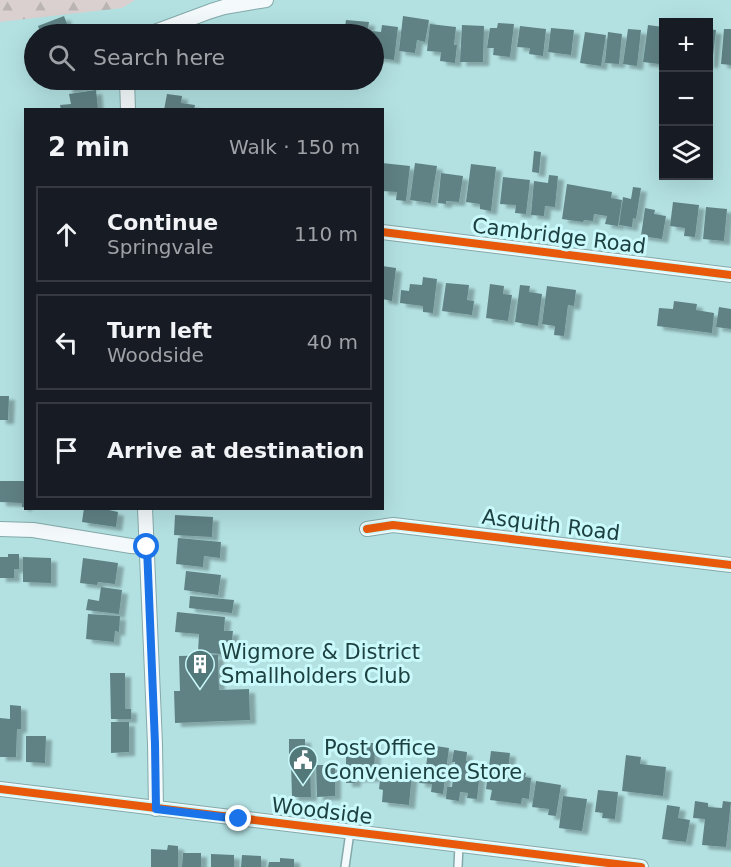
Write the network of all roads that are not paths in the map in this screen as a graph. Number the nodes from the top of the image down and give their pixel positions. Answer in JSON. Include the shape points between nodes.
{"nodes":[{"id":1,"x":266,"y":0,"type":"edge"},
{"id":2,"x":176,"y":24,"type":"edge"},
{"id":3,"x":127,"y":90,"type":"edge"},
{"id":4,"x":128,"y":108,"type":"edge"},
{"id":5,"x":384,"y":232,"type":"edge"},
{"id":6,"x":731,"y":275,"type":"edge"},
{"id":7,"x":145,"y":510,"type":"edge"},
{"id":8,"x":0,"y":529,"type":"edge"},
{"id":9,"x":368,"y":529,"type":"dead end"},
{"id":10,"x":147,"y":547,"type":"junction"},
{"id":11,"x":731,"y":565,"type":"edge"},
{"id":12,"x":0,"y":789,"type":"edge"},
{"id":13,"x":156,"y":809,"type":"junction"},
{"id":14,"x":350,"y":832,"type":"junction"},
{"id":15,"x":459,"y":845,"type":"junction"},
{"id":16,"x":345,"y":867,"type":"edge"},
{"id":17,"x":458,"y":867,"type":"edge"},
{"id":18,"x":641,"y":867,"type":"edge"}],
"edges":[{"from":1,"to":2,"type":"street","via":[[211,11]]},
{"from":3,"to":4,"type":"street"},
{"from":5,"to":6,"type":"street","name":"Cambridge Road"},
{"from":7,"to":10,"type":"street"},
{"from":8,"to":10,"type":"street","via":[[33,530]]},
{"from":9,"to":11,"type":"street","name":"Asquith Road","via":[[393,525]]},
{"from":10,"to":13,"type":"street"},
{"from":12,"to":13,"type":"street","name":"Woodside"},
{"from":13,"to":14,"type":"street","name":"Woodside"},
{"from":14,"to":15,"type":"street","name":"Woodside"},
{"from":14,"to":16,"type":"lane"},
{"from":15,"to":17,"type":"lane"},
{"from":15,"to":18,"type":"street","name":"Woodside"}]}
